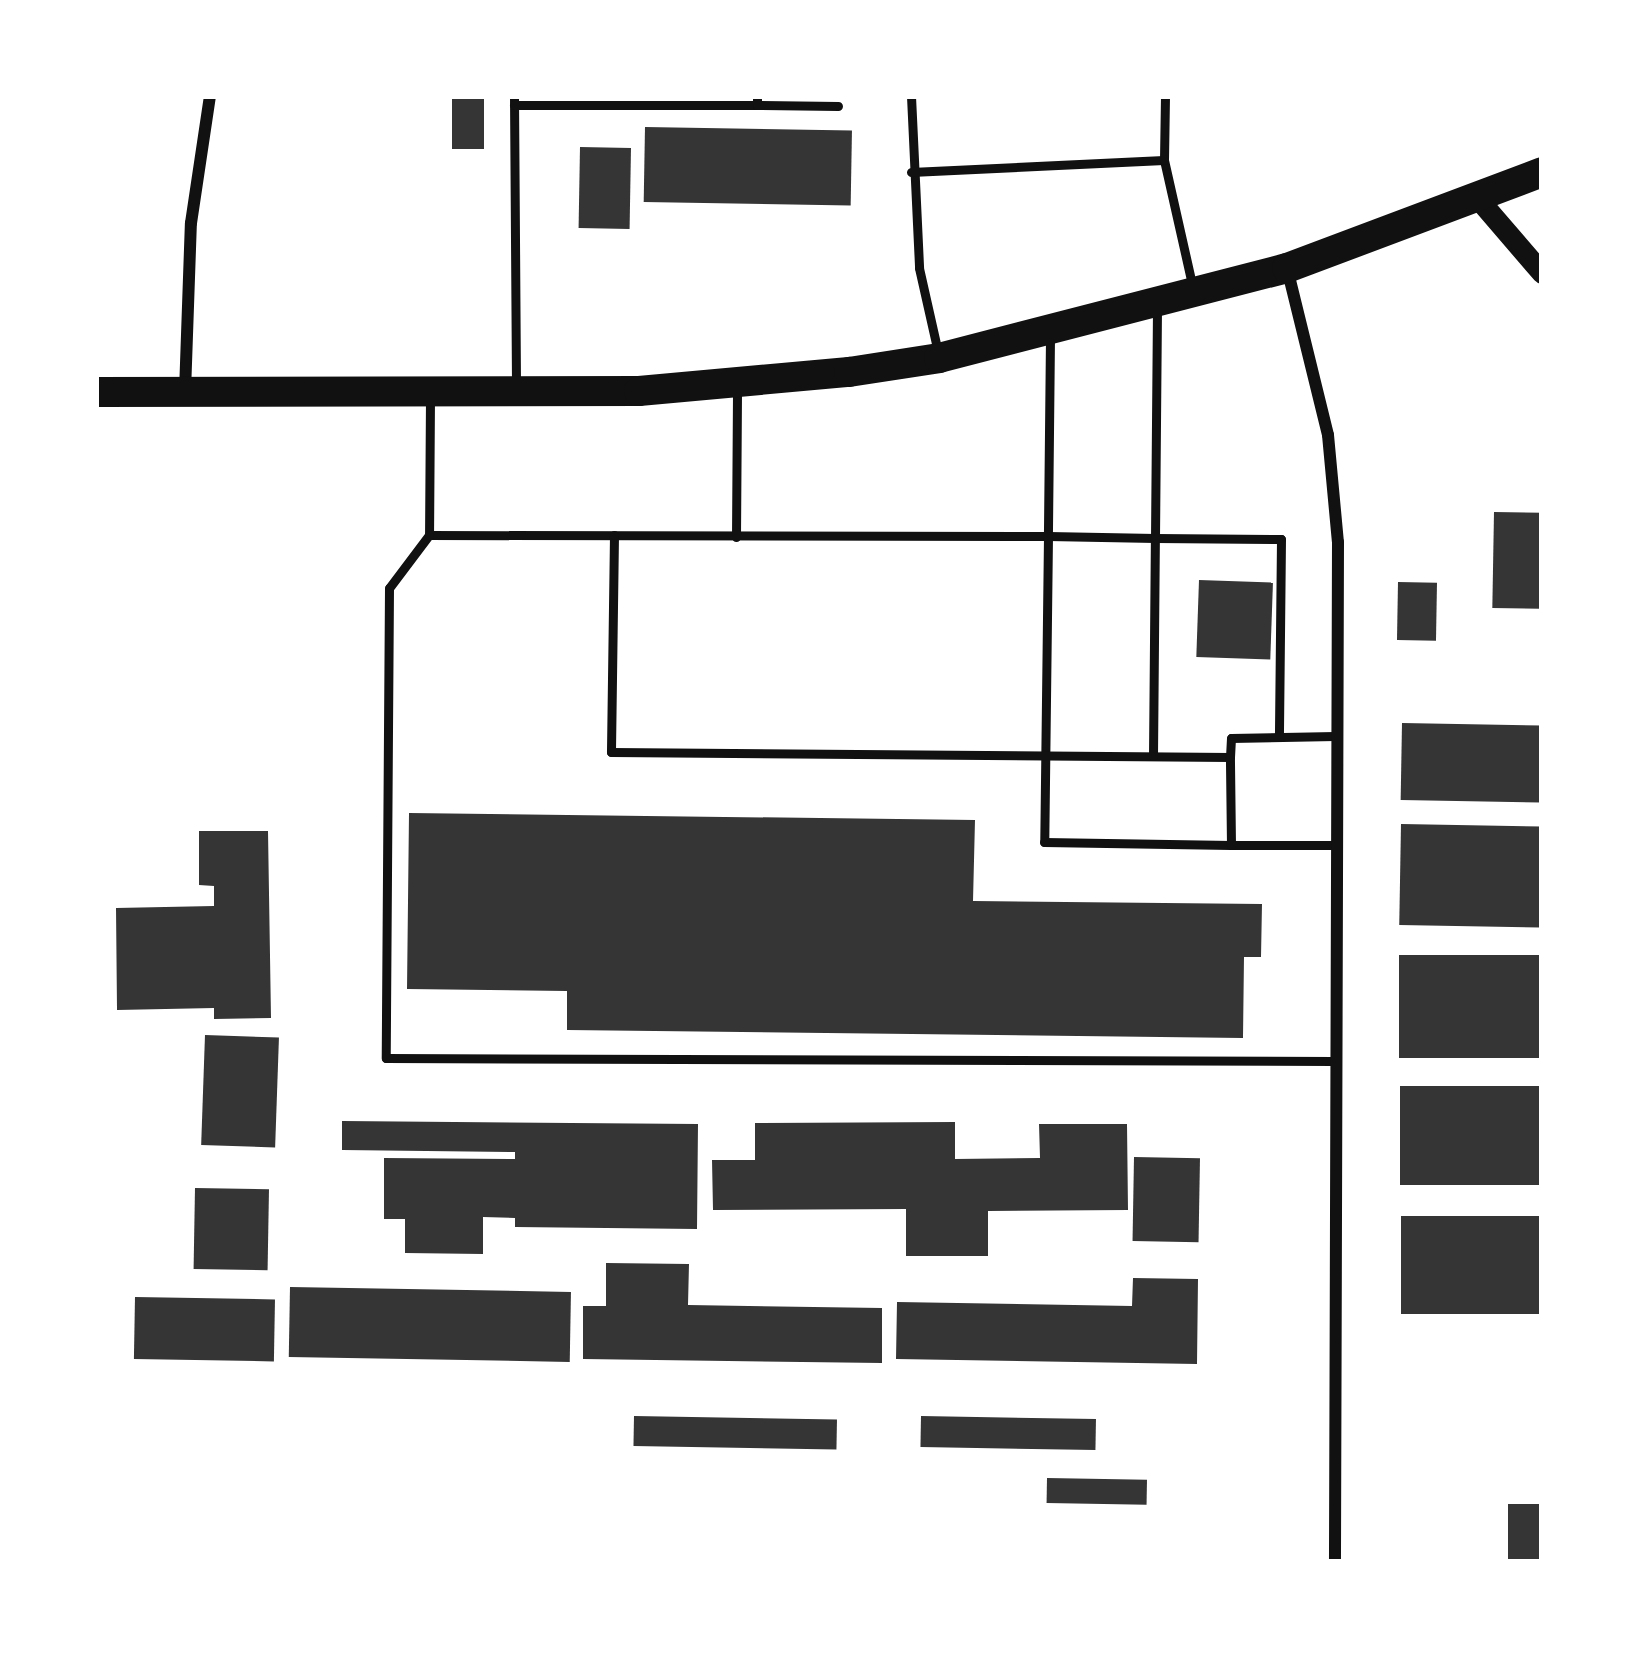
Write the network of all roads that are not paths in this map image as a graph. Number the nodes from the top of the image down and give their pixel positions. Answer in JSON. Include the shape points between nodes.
{"nodes":[{"id":1,"x":210,"y":96,"type":"edge"},
{"id":2,"x":910,"y":96,"type":"edge"},
{"id":3,"x":1165,"y":96,"type":"edge"},
{"id":4,"x":514,"y":100,"type":"edge"},
{"id":5,"x":757,"y":101,"type":"edge"},
{"id":6,"x":838,"y":106,"type":"dead end"},
{"id":7,"x":1164,"y":160,"type":"junction"},
{"id":8,"x":911,"y":172,"type":"junction"},
{"id":9,"x":1542,"y":172,"type":"edge"},
{"id":10,"x":1480,"y":201,"type":"junction"},
{"id":11,"x":1288,"y":268,"type":"junction"},
{"id":12,"x":1542,"y":273,"type":"edge"},
{"id":13,"x":1195,"y":295,"type":"junction"},
{"id":14,"x":1157,"y":306,"type":"junction"},
{"id":15,"x":1050,"y":332,"type":"junction"},
{"id":16,"x":939,"y":358,"type":"junction"},
{"id":17,"x":737,"y":386,"type":"junction"},
{"id":18,"x":96,"y":392,"type":"edge"},
{"id":19,"x":185,"y":393,"type":"junction"},
{"id":20,"x":430,"y":393,"type":"junction"},
{"id":21,"x":516,"y":393,"type":"junction"},
{"id":22,"x":429,"y":535,"type":"junction"},
{"id":23,"x":614,"y":535,"type":"junction"},
{"id":24,"x":1048,"y":536,"type":"junction"},
{"id":25,"x":736,"y":537,"type":"junction"},
{"id":26,"x":1155,"y":538,"type":"junction"},
{"id":27,"x":1335,"y":736,"type":"junction"},
{"id":28,"x":1279,"y":737,"type":"junction"},
{"id":29,"x":1046,"y":755,"type":"junction"},
{"id":30,"x":1154,"y":756,"type":"junction"},
{"id":31,"x":1230,"y":757,"type":"junction"},
{"id":32,"x":1231,"y":845,"type":"junction"},
{"id":33,"x":1335,"y":845,"type":"junction"},
{"id":34,"x":1334,"y":1061,"type":"junction"},
{"id":35,"x":1336,"y":1562,"type":"edge"}],
"edges":[{"from":1,"to":19,"type":"street","via":[[191,223]]},
{"from":2,"to":8,"type":"lane"},
{"from":3,"to":7,"type":"lane"},
{"from":4,"to":5,"type":"lane"},
{"from":4,"to":21,"type":"lane"},
{"from":5,"to":6,"type":"lane"},
{"from":7,"to":8,"type":"lane"},
{"from":7,"to":13,"type":"lane"},
{"from":8,"to":16,"type":"lane"},
{"from":9,"to":10,"type":"main road"},
{"from":10,"to":11,"type":"main road"},
{"from":10,"to":12,"type":"street"},
{"from":11,"to":13,"type":"main road"},
{"from":11,"to":27,"type":"street","via":[[1328,435],[1338,542]]},
{"from":13,"to":14,"type":"main road"},
{"from":14,"to":15,"type":"main road"},
{"from":14,"to":26,"type":"lane"},
{"from":15,"to":16,"type":"main road"},
{"from":15,"to":24,"type":"lane"},
{"from":16,"to":17,"type":"main road"},
{"from":17,"to":21,"type":"main road"},
{"from":17,"to":25,"type":"lane"},
{"from":18,"to":19,"type":"main road"},
{"from":19,"to":20,"type":"main road"},
{"from":20,"to":21,"type":"main road"},
{"from":20,"to":22,"type":"lane"},
{"from":22,"to":23,"type":"lane"},
{"from":22,"to":34,"type":"lane","via":[[389,588],[386,1058]]},
{"from":23,"to":25,"type":"lane"},
{"from":23,"to":29,"type":"lane","via":[[611,752]]},
{"from":24,"to":25,"type":"lane"},
{"from":24,"to":26,"type":"lane"},
{"from":24,"to":29,"type":"lane"},
{"from":26,"to":28,"type":"lane","via":[[1281,539]]},
{"from":26,"to":30,"type":"lane"},
{"from":27,"to":28,"type":"lane"},
{"from":27,"to":33,"type":"street"},
{"from":28,"to":31,"type":"lane","via":[[1231,738]]},
{"from":29,"to":30,"type":"lane"},
{"from":29,"to":32,"type":"lane","via":[[1044,842]]},
{"from":30,"to":31,"type":"lane"},
{"from":31,"to":32,"type":"lane"},
{"from":32,"to":33,"type":"lane"},
{"from":33,"to":34,"type":"street"},
{"from":34,"to":35,"type":"street"}]}
